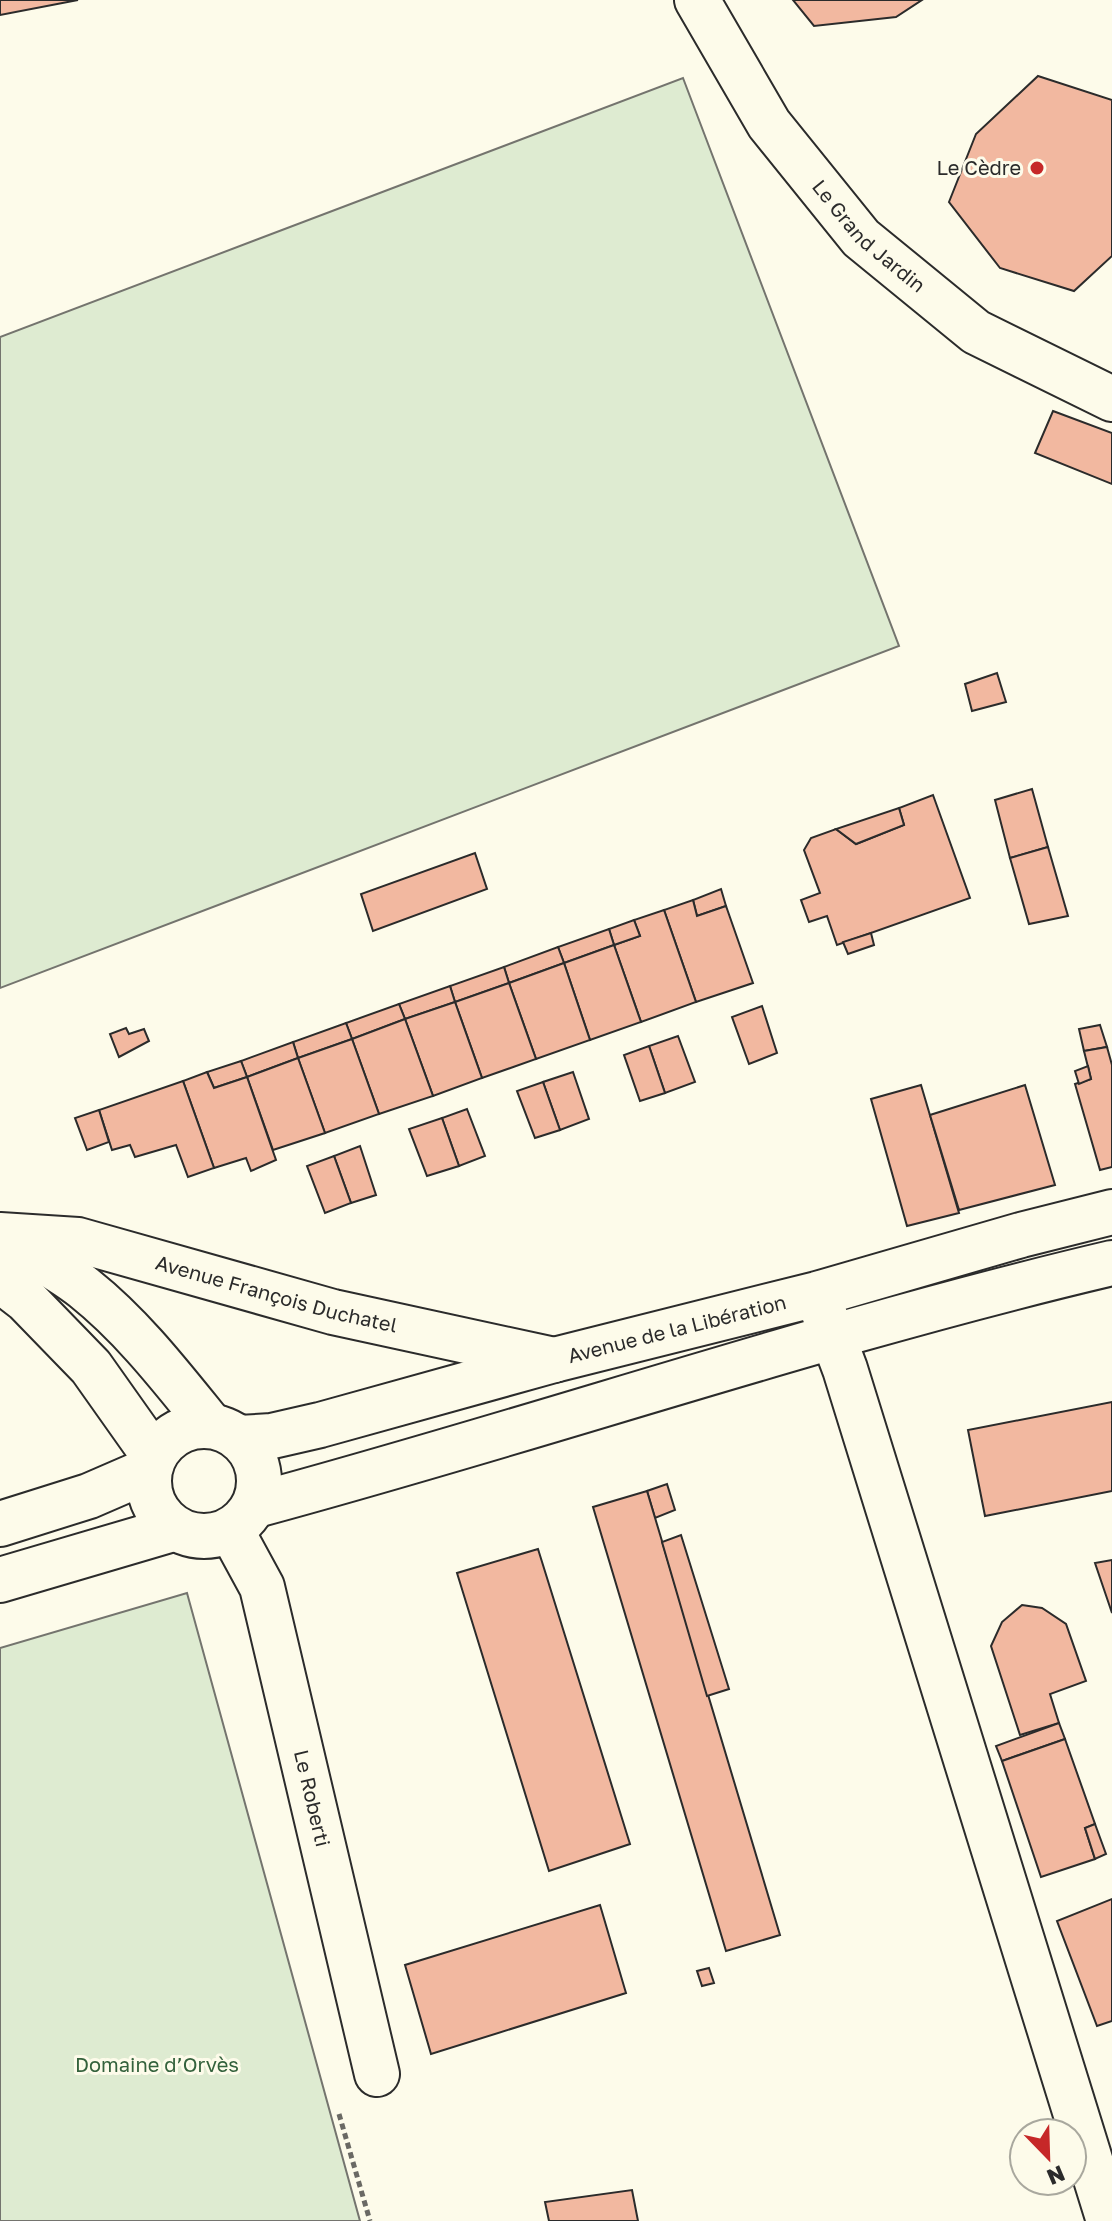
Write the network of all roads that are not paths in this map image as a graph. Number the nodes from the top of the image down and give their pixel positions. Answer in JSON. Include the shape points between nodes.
{"nodes":[{"id":1,"x":697,"y":0,"type":"edge"},
{"id":2,"x":1112,"y":399,"type":"edge"},
{"id":3,"x":1112,"y":1212,"type":"edge"},
{"id":4,"x":0,"y":1235,"type":"edge"},
{"id":5,"x":1112,"y":1263,"type":"edge"},
{"id":6,"x":0,"y":1280,"type":"edge"},
{"id":7,"x":817,"y":1294,"type":"junction"},
{"id":8,"x":831,"y":1336,"type":"junction"},
{"id":9,"x":554,"y":1360,"type":"junction"},
{"id":10,"x":225,"y":1432,"type":"junction"},
{"id":11,"x":152,"y":1463,"type":"junction"},
{"id":12,"x":243,"y":1518,"type":"junction"},
{"id":13,"x":0,"y":1524,"type":"edge"},
{"id":14,"x":173,"y":1529,"type":"junction"},
{"id":15,"x":0,"y":1580,"type":"edge"},
{"id":16,"x":377,"y":2074,"type":"road end"},
{"id":17,"x":1109,"y":2221,"type":"edge"}],
"edges":[{"from":1,"to":2,"type":"main road","name":"Le Grand Jardin","via":[[769,124],[861,238],[976,332]]},
{"from":3,"to":7,"type":"main road","name":"Avenue de la Libération"},
{"from":4,"to":9,"type":"main road","name":"Avenue François Duchatel","via":[[78,1240],[333,1312]]},
{"from":4,"to":10,"type":"main road","name":"Avenue François Duchatel","via":[[82,1286]]},
{"from":5,"to":8,"type":"main road"},
{"from":6,"to":11,"type":"main road","via":[[91,1367]]},
{"from":7,"to":8,"type":"main road"},
{"from":7,"to":9,"type":"main road","name":"Avenue de la Libération"},
{"from":8,"to":12,"type":"main road","via":[[359,1477]]},
{"from":8,"to":17,"type":"main road"},
{"from":9,"to":10,"type":"main road","name":"Avenue de la Libération","via":[[272,1436]]},
{"from":10,"to":11,"type":"main road","via":[[194,1426],[177,1432]]},
{"from":10,"to":12,"type":"main road","via":[[255,1457],[260,1481]]},
{"from":11,"to":13,"type":"main road","via":[[89,1496]]},
{"from":11,"to":14,"type":"main road","via":[[149,1492]]},
{"from":12,"to":14,"type":"main road","via":[[212,1537]]},
{"from":12,"to":16,"type":"main road","name":"Le Roberti"},
{"from":14,"to":15,"type":"main road"}]}
